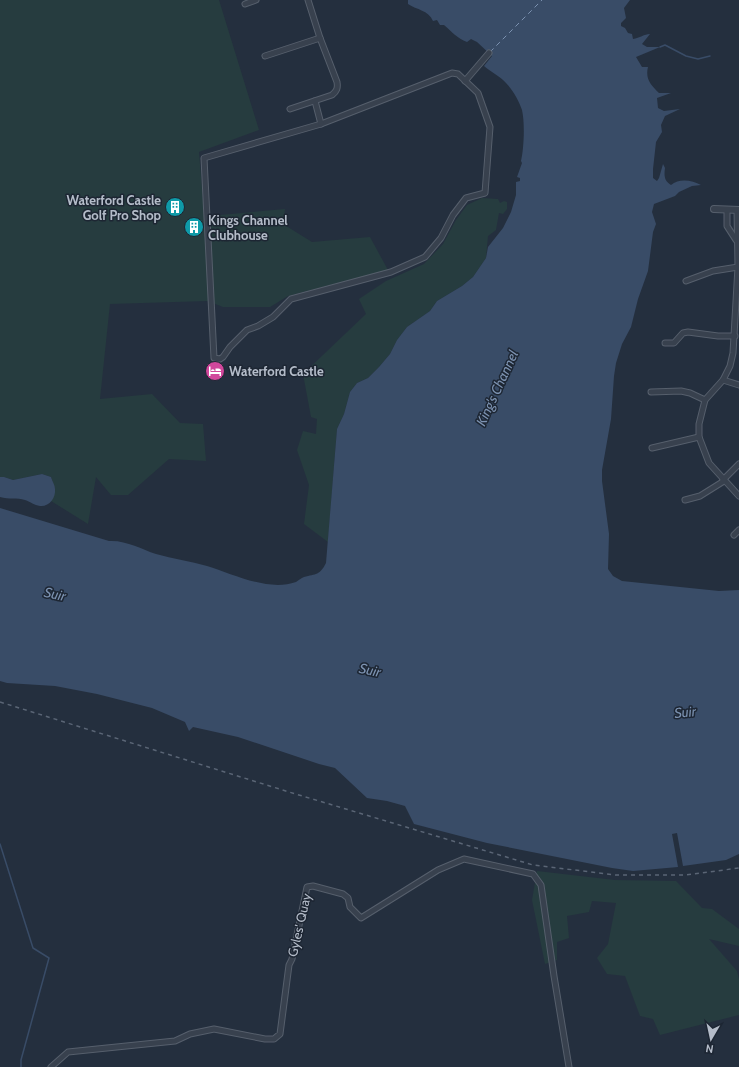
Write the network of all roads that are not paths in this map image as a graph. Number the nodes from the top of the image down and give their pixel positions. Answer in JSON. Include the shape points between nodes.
{"nodes":[{"id":1,"x":256,"y":0,"type":"edge"},
{"id":2,"x":308,"y":0,"type":"edge"},
{"id":3,"x":245,"y":4,"type":"dead end"},
{"id":4,"x":320,"y":38,"type":"junction"},
{"id":5,"x":489,"y":53,"type":"dead end"},
{"id":6,"x":265,"y":56,"type":"dead end"},
{"id":7,"x":465,"y":81,"type":"junction"},
{"id":8,"x":315,"y":101,"type":"junction"},
{"id":9,"x":290,"y":109,"type":"dead end"},
{"id":10,"x":321,"y":124,"type":"junction"},
{"id":11,"x":714,"y":209,"type":"dead end"},
{"id":12,"x":727,"y":210,"type":"junction"},
{"id":13,"x":738,"y":210,"type":"edge"},
{"id":14,"x":736,"y":241,"type":"junction"},
{"id":15,"x":738,"y":264,"type":"edge"},
{"id":16,"x":686,"y":281,"type":"dead end"},
{"id":17,"x":735,"y":336,"type":"junction"},
{"id":18,"x":665,"y":343,"type":"dead end"},
{"id":19,"x":723,"y":380,"type":"junction"},
{"id":20,"x":739,"y":386,"type":"edge"},
{"id":21,"x":651,"y":392,"type":"dead end"},
{"id":22,"x":705,"y":400,"type":"junction"},
{"id":23,"x":699,"y":437,"type":"junction"},
{"id":24,"x":652,"y":448,"type":"dead end"},
{"id":25,"x":739,"y":464,"type":"edge"},
{"id":26,"x":724,"y":481,"type":"junction"},
{"id":27,"x":739,"y":496,"type":"edge"},
{"id":28,"x":685,"y":500,"type":"dead end"},
{"id":29,"x":739,"y":530,"type":"edge"},
{"id":30,"x":734,"y":535,"type":"dead end"},
{"id":31,"x":51,"y":1067,"type":"edge"},
{"id":32,"x":569,"y":1067,"type":"edge"}],
"edges":[{"from":1,"to":3,"type":"street"},
{"from":2,"to":4,"type":"street"},
{"from":4,"to":6,"type":"street"},
{"from":4,"to":8,"type":"street","via":[[338,88],[332,96]]},
{"from":5,"to":7,"type":"street"},
{"from":7,"to":10,"type":"street","via":[[458,74],[450,74]]},
{"from":7,"to":10,"type":"street","via":[[480,96],[490,127],[485,193],[466,198],[453,215],[441,238],[425,257],[391,272],[291,299],[273,317],[247,330],[223,357],[214,358],[204,158]]},
{"from":8,"to":9,"type":"street"},
{"from":8,"to":10,"type":"street"},
{"from":11,"to":12,"type":"street"},
{"from":12,"to":13,"type":"street"},
{"from":12,"to":14,"type":"street","via":[[727,226]]},
{"from":13,"to":14,"type":"street"},
{"from":14,"to":15,"type":"street"},
{"from":15,"to":16,"type":"street"},
{"from":15,"to":17,"type":"street"},
{"from":17,"to":18,"type":"street","via":[[688,332],[683,333],[674,343]]},
{"from":17,"to":19,"type":"street","via":[[730,366]]},
{"from":19,"to":20,"type":"street"},
{"from":19,"to":22,"type":"street"},
{"from":21,"to":22,"type":"street","via":[[681,391]]},
{"from":22,"to":23,"type":"street","via":[[699,424]]},
{"from":23,"to":24,"type":"street"},
{"from":23,"to":26,"type":"street","via":[[709,463]]},
{"from":25,"to":26,"type":"street"},
{"from":26,"to":27,"type":"street"},
{"from":26,"to":28,"type":"street","via":[[700,496]]},
{"from":29,"to":30,"type":"street"},
{"from":31,"to":32,"type":"street","name":"Gyles' Quay","via":[[68,1052],[175,1041],[190,1034],[214,1029],[274,1039],[280,1034],[289,965],[308,887],[343,894],[348,898],[350,907],[361,918],[438,870],[464,859],[533,874],[541,885]]}]}
